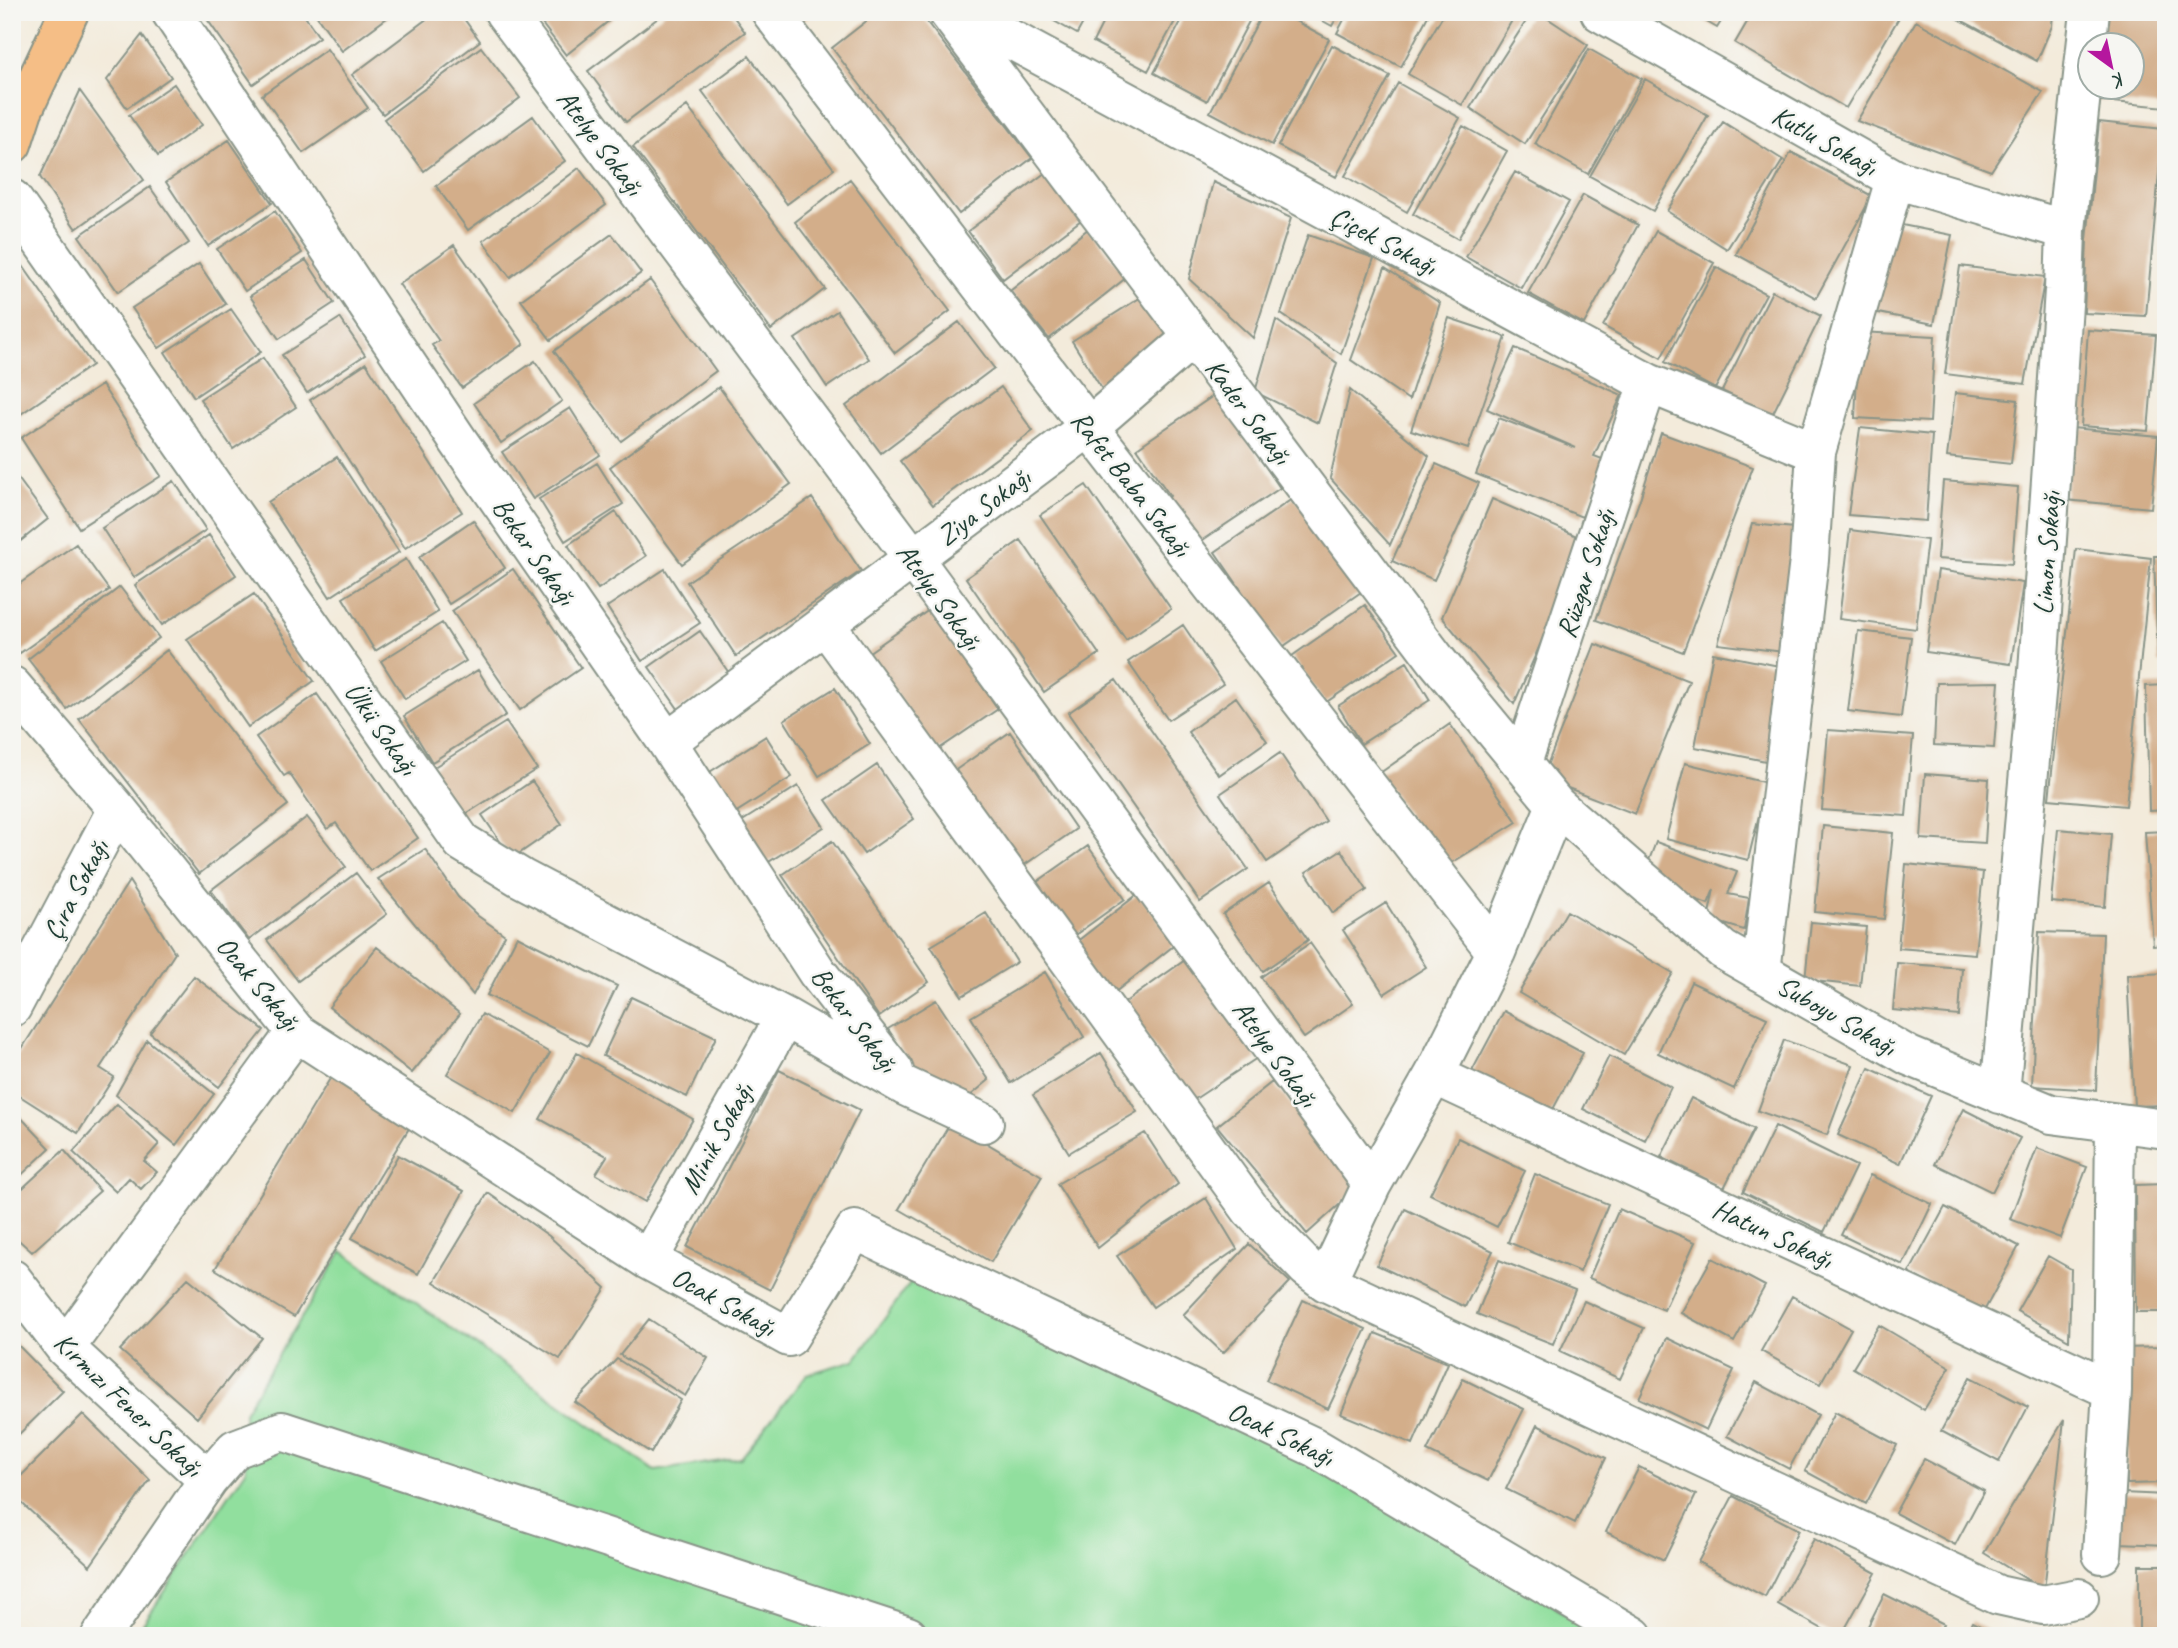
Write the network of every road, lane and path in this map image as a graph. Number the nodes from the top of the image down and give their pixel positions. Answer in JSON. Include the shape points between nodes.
{"nodes":[{"id":1,"x":68,"y":12,"type":"edge"},
{"id":2,"x":171,"y":12,"type":"edge"},
{"id":3,"x":504,"y":12,"type":"edge"},
{"id":4,"x":771,"y":12,"type":"edge"},
{"id":5,"x":948,"y":12,"type":"edge"},
{"id":6,"x":960,"y":12,"type":"edge"},
{"id":7,"x":1600,"y":12,"type":"edge"},
{"id":8,"x":2090,"y":12,"type":"edge"},
{"id":9,"x":12,"y":144,"type":"edge"},
{"id":10,"x":1895,"y":179,"type":"junction"},
{"id":11,"x":12,"y":199,"type":"edge"},
{"id":12,"x":2066,"y":230,"type":"junction"},
{"id":13,"x":1193,"y":337,"type":"junction"},
{"id":14,"x":1648,"y":383,"type":"junction"},
{"id":15,"x":1089,"y":427,"type":"junction"},
{"id":16,"x":1816,"y":452,"type":"junction"},
{"id":17,"x":913,"y":558,"type":"junction"},
{"id":18,"x":825,"y":624,"type":"junction"},
{"id":19,"x":12,"y":686,"type":"edge"},
{"id":20,"x":667,"y":742,"type":"junction"},
{"id":21,"x":1521,"y":763,"type":"junction"},
{"id":22,"x":1556,"y":805,"type":"junction"},
{"id":23,"x":117,"y":809,"type":"junction"},
{"id":24,"x":1496,"y":952,"type":"junction"},
{"id":25,"x":1761,"y":972,"type":"junction"},
{"id":26,"x":12,"y":1007,"type":"edge"},
{"id":27,"x":785,"y":1017,"type":"junction"},
{"id":28,"x":296,"y":1032,"type":"junction"},
{"id":29,"x":1434,"y":1076,"type":"junction"},
{"id":30,"x":905,"y":1086,"type":"junction"},
{"id":31,"x":2000,"y":1094,"type":"junction"},
{"id":32,"x":984,"y":1122,"type":"dead end"},
{"id":33,"x":2115,"y":1123,"type":"junction"},
{"id":34,"x":2166,"y":1129,"type":"edge"},
{"id":35,"x":1372,"y":1184,"type":"junction"},
{"id":36,"x":648,"y":1260,"type":"junction"},
{"id":37,"x":12,"y":1279,"type":"edge"},
{"id":38,"x":1326,"y":1282,"type":"junction"},
{"id":39,"x":65,"y":1348,"type":"junction"},
{"id":40,"x":2112,"y":1391,"type":"junction"},
{"id":41,"x":208,"y":1480,"type":"junction"},
{"id":42,"x":2102,"y":1554,"type":"dead end"},
{"id":43,"x":2079,"y":1598,"type":"dead end"},
{"id":44,"x":101,"y":1636,"type":"edge"},
{"id":45,"x":908,"y":1636,"type":"edge"},
{"id":46,"x":1633,"y":1636,"type":"edge"}],
"edges":[{"from":1,"to":9,"type":"main road"},
{"from":2,"to":20,"type":"street","name":"Bekar Sokağı"},
{"from":3,"to":17,"type":"street","name":"Atelye Sokağı"},
{"from":4,"to":15,"type":"street","name":"Rafet Baba Sokağı"},
{"from":5,"to":13,"type":"street","name":"Kader Sokağı"},
{"from":6,"to":14,"type":"street","name":"Çiçek Sokağı"},
{"from":7,"to":10,"type":"street","name":"Kutlu Sokağı"},
{"from":8,"to":12,"type":"street","name":"Limon Sokağı"},
{"from":10,"to":12,"type":"street","name":"Kutlu Sokağı"},
{"from":10,"to":16,"type":"street"},
{"from":11,"to":27,"type":"street","name":"Ülkü Sokağı","via":[[462,842],[521,878]]},
{"from":12,"to":31,"type":"street","name":"Limon Sokağı","via":[[2038,671]]},
{"from":13,"to":15,"type":"street","name":"Ziya Sokağı"},
{"from":13,"to":21,"type":"street","name":"Kader Sokağı","via":[[1437,661]]},
{"from":14,"to":16,"type":"street","name":"Çiçek Sokağı"},
{"from":14,"to":21,"type":"street","name":"Rüzgar Sokağı"},
{"from":15,"to":17,"type":"street","name":"Ziya Sokağı"},
{"from":15,"to":24,"type":"street","name":"Rafet Baba Sokağı"},
{"from":16,"to":25,"type":"street","via":[[1809,560]]},
{"from":17,"to":18,"type":"street","name":"Ziya Sokağı"},
{"from":17,"to":35,"type":"street","name":"Atelye Sokağı"},
{"from":18,"to":20,"type":"street","name":"Ziya Sokağı"},
{"from":18,"to":38,"type":"street","via":[[1251,1210]]},
{"from":19,"to":23,"type":"street","name":"Ocak Sokağı"},
{"from":20,"to":30,"type":"street","name":"Bekar Sokağı","via":[[817,972]]},
{"from":21,"to":22,"type":"street","name":"Kader Sokağı"},
{"from":22,"to":24,"type":"street"},
{"from":22,"to":25,"type":"street","name":"Suboyu Sokağı","via":[[1723,950]]},
{"from":23,"to":26,"type":"street","name":"Çıra Sokağı"},
{"from":23,"to":28,"type":"street","name":"Ocak Sokağı"},
{"from":24,"to":29,"type":"street"},
{"from":25,"to":31,"type":"street","name":"Suboyu Sokağı","via":[[1909,1056]]},
{"from":27,"to":30,"type":"street","name":"Ülkü Sokağı"},
{"from":27,"to":36,"type":"street","name":"Minik Sokağı"},
{"from":28,"to":36,"type":"street","name":"Ocak Sokağı"},
{"from":28,"to":39,"type":"street"},
{"from":29,"to":35,"type":"street"},
{"from":29,"to":40,"type":"street","name":"Hatun Sokağı"},
{"from":30,"to":32,"type":"street","name":"Ülkü Sokağı"},
{"from":31,"to":33,"type":"street","name":"Suboyu Sokağı","via":[[2052,1114]]},
{"from":33,"to":34,"type":"street","name":"Suboyu Sokağı"},
{"from":33,"to":40,"type":"street"},
{"from":35,"to":38,"type":"street"},
{"from":36,"to":46,"type":"street","name":"Ocak Sokağı","via":[[789,1337],[855,1230],[1314,1447]]},
{"from":37,"to":39,"type":"street","name":"Kırmızı Fener Sokağı"},
{"from":38,"to":43,"type":"street","via":[[1998,1595],[2043,1605]]},
{"from":39,"to":41,"type":"street","name":"Kırmızı Fener Sokağı"},
{"from":40,"to":42,"type":"street"},
{"from":41,"to":44,"type":"street","name":"Kırmızı Fener Sokağı"},
{"from":41,"to":45,"type":"street","via":[[235,1449],[282,1431]]}]}
